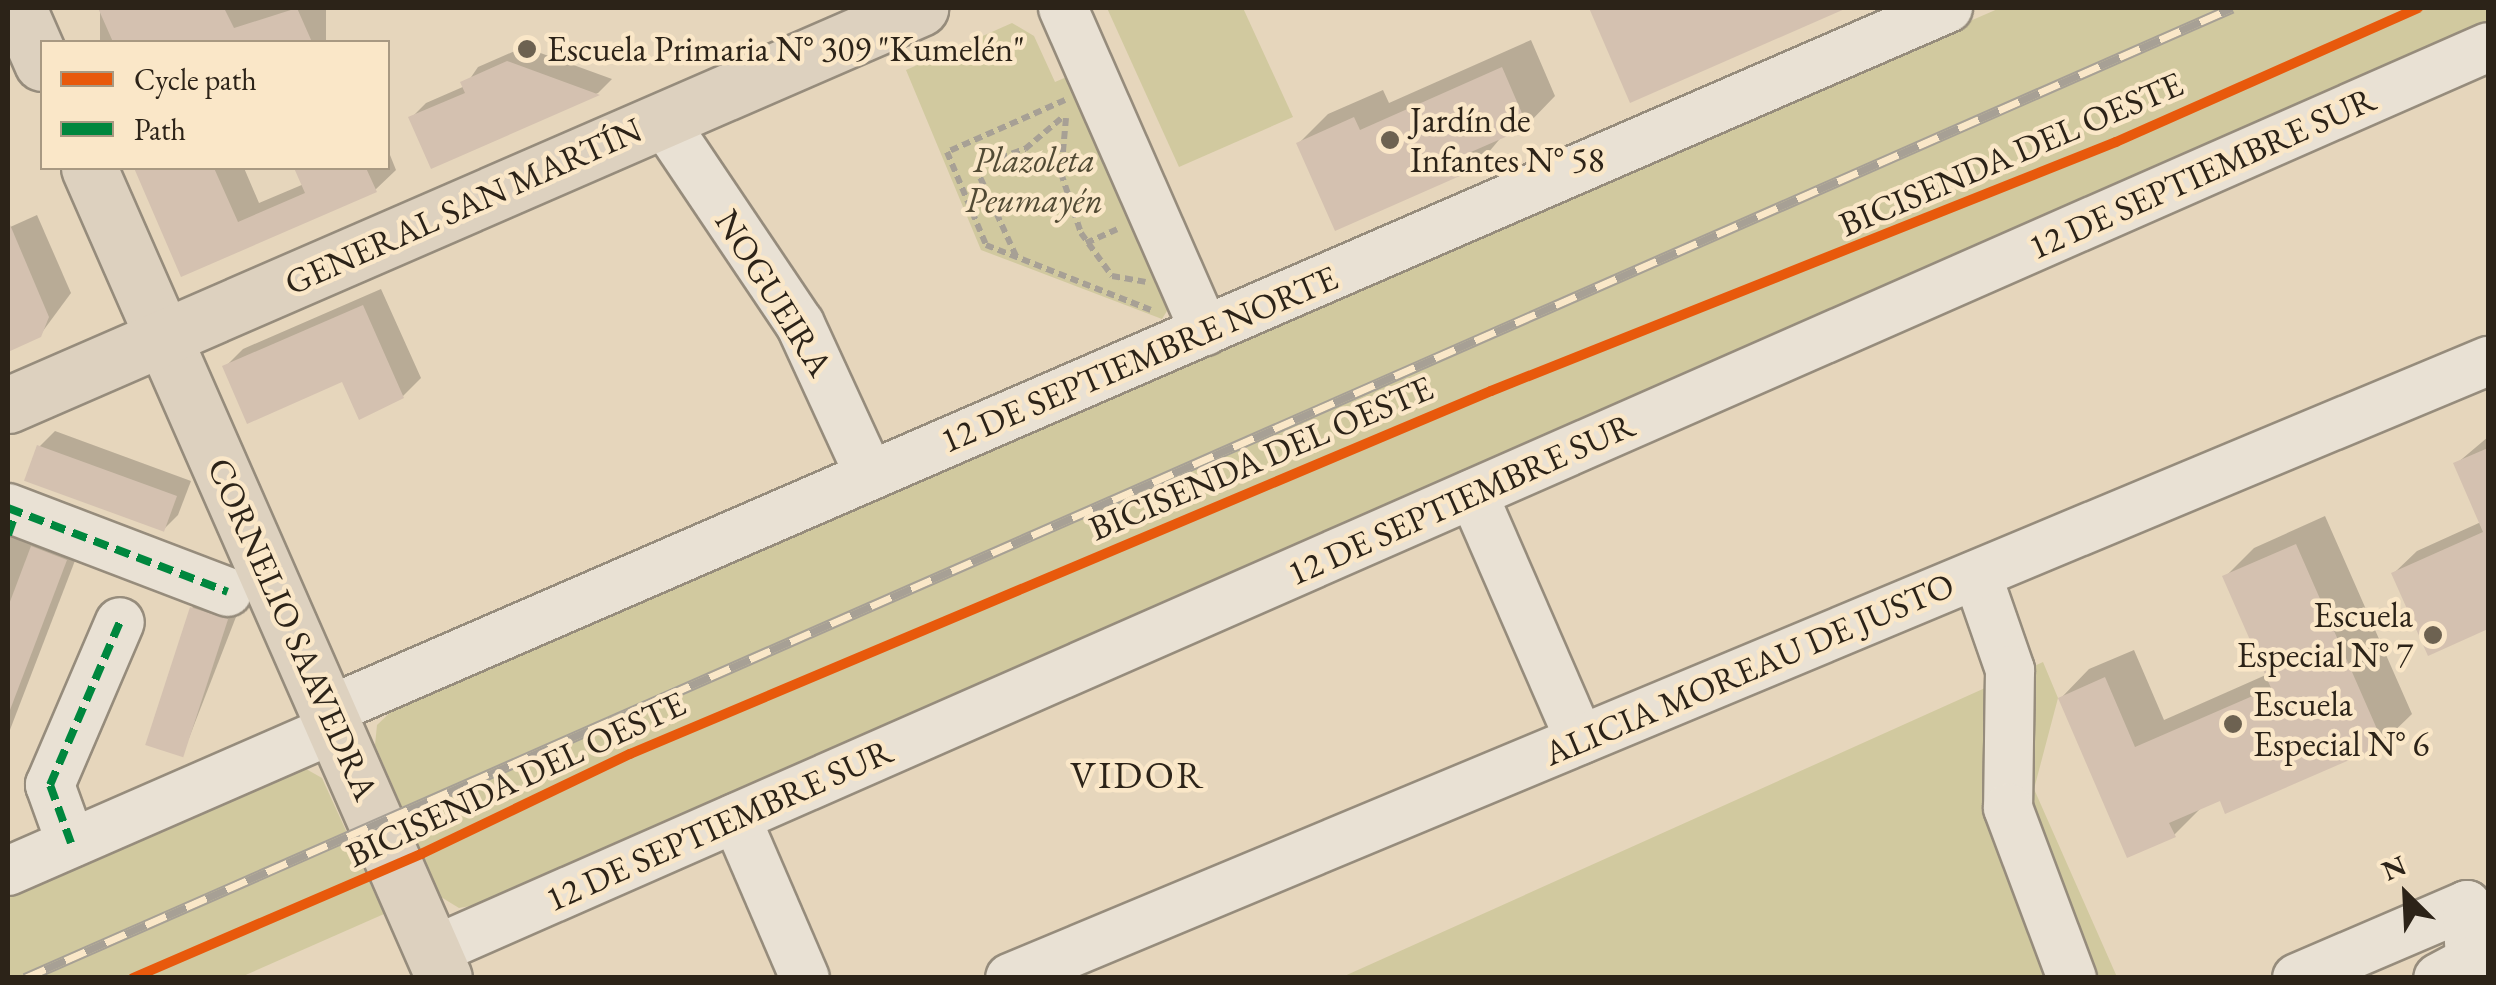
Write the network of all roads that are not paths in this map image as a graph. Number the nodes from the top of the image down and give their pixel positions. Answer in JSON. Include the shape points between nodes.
{"nodes":[{"id":1,"x":18,"y":8,"type":"edge"},
{"id":2,"x":920,"y":8,"type":"edge"},
{"id":3,"x":1063,"y":8,"type":"edge"},
{"id":4,"x":1948,"y":8,"type":"edge"},
{"id":5,"x":2488,"y":48,"type":"edge"},
{"id":6,"x":40,"y":58,"type":"edge"},
{"id":7,"x":662,"y":120,"type":"junction"},
{"id":8,"x":90,"y":170,"type":"edge"},
{"id":9,"x":1205,"y":331,"type":"junction"},
{"id":10,"x":164,"y":337,"type":"junction"},
{"id":11,"x":2488,"y":361,"type":"edge"},
{"id":12,"x":8,"y":405,"type":"edge"},
{"id":13,"x":870,"y":476,"type":"junction"},
{"id":14,"x":1473,"y":494,"type":"junction"},
{"id":15,"x":10,"y":519,"type":"edge"},
{"id":16,"x":1976,"y":574,"type":"junction"},
{"id":17,"x":228,"y":592,"type":"dead end"},
{"id":18,"x":120,"y":622,"type":"dead end"},
{"id":19,"x":332,"y":719,"type":"junction"},
{"id":20,"x":1580,"y":740,"type":"junction"},
{"id":21,"x":736,"y":818,"type":"junction"},
{"id":22,"x":71,"y":843,"type":"junction"},
{"id":23,"x":8,"y":871,"type":"edge"},
{"id":24,"x":439,"y":964,"type":"edge"},
{"id":25,"x":806,"y":978,"type":"edge"},
{"id":26,"x":1010,"y":978,"type":"edge"},
{"id":27,"x":2072,"y":978,"type":"edge"},
{"id":28,"x":2297,"y":978,"type":"edge"},
{"id":29,"x":2438,"y":978,"type":"edge"}],
"edges":[{"from":1,"to":6,"type":"main road"},
{"from":2,"to":7,"type":"main road","name":"GENERAL SAN MARTÍN"},
{"from":3,"to":9,"type":"street"},
{"from":4,"to":9,"type":"street","name":"12 DE SEPTIEMBRE NORTE"},
{"from":5,"to":14,"type":"street","name":"12 DE SEPTIEMBRE SUR"},
{"from":7,"to":10,"type":"main road","name":"GENERAL SAN MARTÍN"},
{"from":7,"to":13,"type":"street","name":"NOGUEIRA","via":[[800,324]]},
{"from":8,"to":10,"type":"main road","name":"CORNELIO SAAVEDRA"},
{"from":9,"to":13,"type":"street","name":"12 DE SEPTIEMBRE NORTE"},
{"from":10,"to":12,"type":"main road","name":"GENERAL SAN MARTÍN"},
{"from":10,"to":19,"type":"main road","name":"CORNELIO SAAVEDRA"},
{"from":11,"to":16,"type":"street","name":"ALICIA MOREAU DE JUSTO"},
{"from":13,"to":19,"type":"street","name":"12 DE SEPTIEMBRE NORTE"},
{"from":14,"to":20,"type":"street"},
{"from":14,"to":21,"type":"street","name":"12 DE SEPTIEMBRE SUR"},
{"from":15,"to":17,"type":"street"},
{"from":16,"to":20,"type":"street","name":"ALICIA MOREAU DE JUSTO"},
{"from":16,"to":27,"type":"street","via":[[2010,670],[2008,808]]},
{"from":18,"to":22,"type":"street","via":[[50,786]]},
{"from":19,"to":22,"type":"street","name":"12 DE SEPTIEMBRE NORTE"},
{"from":19,"to":24,"type":"main road","name":"CORNELIO SAAVEDRA"},
{"from":20,"to":26,"type":"street","name":"ALICIA MOREAU DE JUSTO"},
{"from":21,"to":24,"type":"street","name":"12 DE SEPTIEMBRE SUR"},
{"from":21,"to":25,"type":"street"},
{"from":22,"to":23,"type":"street","name":"12 DE SEPTIEMBRE NORTE"},
{"from":28,"to":29,"type":"street","via":[[2468,905],[2470,961]]}]}
